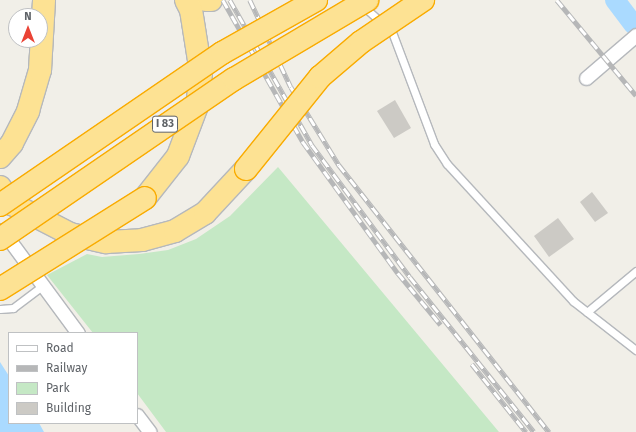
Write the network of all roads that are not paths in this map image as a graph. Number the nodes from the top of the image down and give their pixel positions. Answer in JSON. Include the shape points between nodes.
{"nodes":[{"id":1,"x":44,"y":0,"type":"edge"},
{"id":2,"x":186,"y":0,"type":"edge"},
{"id":3,"x":206,"y":0,"type":"edge"},
{"id":4,"x":211,"y":0,"type":"edge"},
{"id":5,"x":316,"y":0,"type":"edge"},
{"id":6,"x":356,"y":0,"type":"edge"},
{"id":7,"x":367,"y":0,"type":"edge"},
{"id":8,"x":423,"y":0,"type":"edge"},
{"id":9,"x":636,"y":35,"type":"edge"},
{"id":10,"x":586,"y":78,"type":"dead end"},
{"id":11,"x":0,"y":158,"type":"edge"},
{"id":12,"x":0,"y":187,"type":"edge"},
{"id":13,"x":0,"y":206,"type":"edge"},
{"id":14,"x":0,"y":226,"type":"edge"},
{"id":15,"x":0,"y":239,"type":"edge"},
{"id":16,"x":636,"y":271,"type":"edge"},
{"id":17,"x":44,"y":285,"type":"junction"},
{"id":18,"x":0,"y":289,"type":"edge"},
{"id":19,"x":0,"y":309,"type":"edge"},
{"id":20,"x":587,"y":312,"type":"junction"},
{"id":21,"x":77,"y":332,"type":"edge"},
{"id":22,"x":636,"y":350,"type":"edge"},
{"id":23,"x":138,"y":416,"type":"edge"},
{"id":24,"x":150,"y":432,"type":"edge"}],
"edges":[{"from":1,"to":11,"type":"highway","via":[[44,37],[40,70],[28,111],[12,143]]},
{"from":2,"to":18,"type":"highway","bridge":true,"via":[[192,10],[200,73],[197,106],[178,156],[145,198]]},
{"from":3,"to":4,"type":"highway"},
{"from":5,"to":13,"type":"highway","number":"I 83","bridge":true,"via":[[216,58]]},
{"from":6,"to":20,"type":"lane","via":[[392,32],[434,144],[447,164]]},
{"from":7,"to":15,"type":"highway","number":"I 83","bridge":true,"via":[[234,79]]},
{"from":8,"to":12,"type":"highway","bridge":true,"via":[[361,42],[320,77],[246,169],[205,213],[175,231],[142,240],[106,242],[70,234],[12,204]]},
{"from":9,"to":10,"type":"street"},
{"from":14,"to":17,"type":"street"},
{"from":16,"to":20,"type":"lane"},
{"from":17,"to":19,"type":"lane","via":[[13,308]]},
{"from":17,"to":21,"type":"street"},
{"from":20,"to":22,"type":"lane"},
{"from":23,"to":24,"type":"street"}]}
